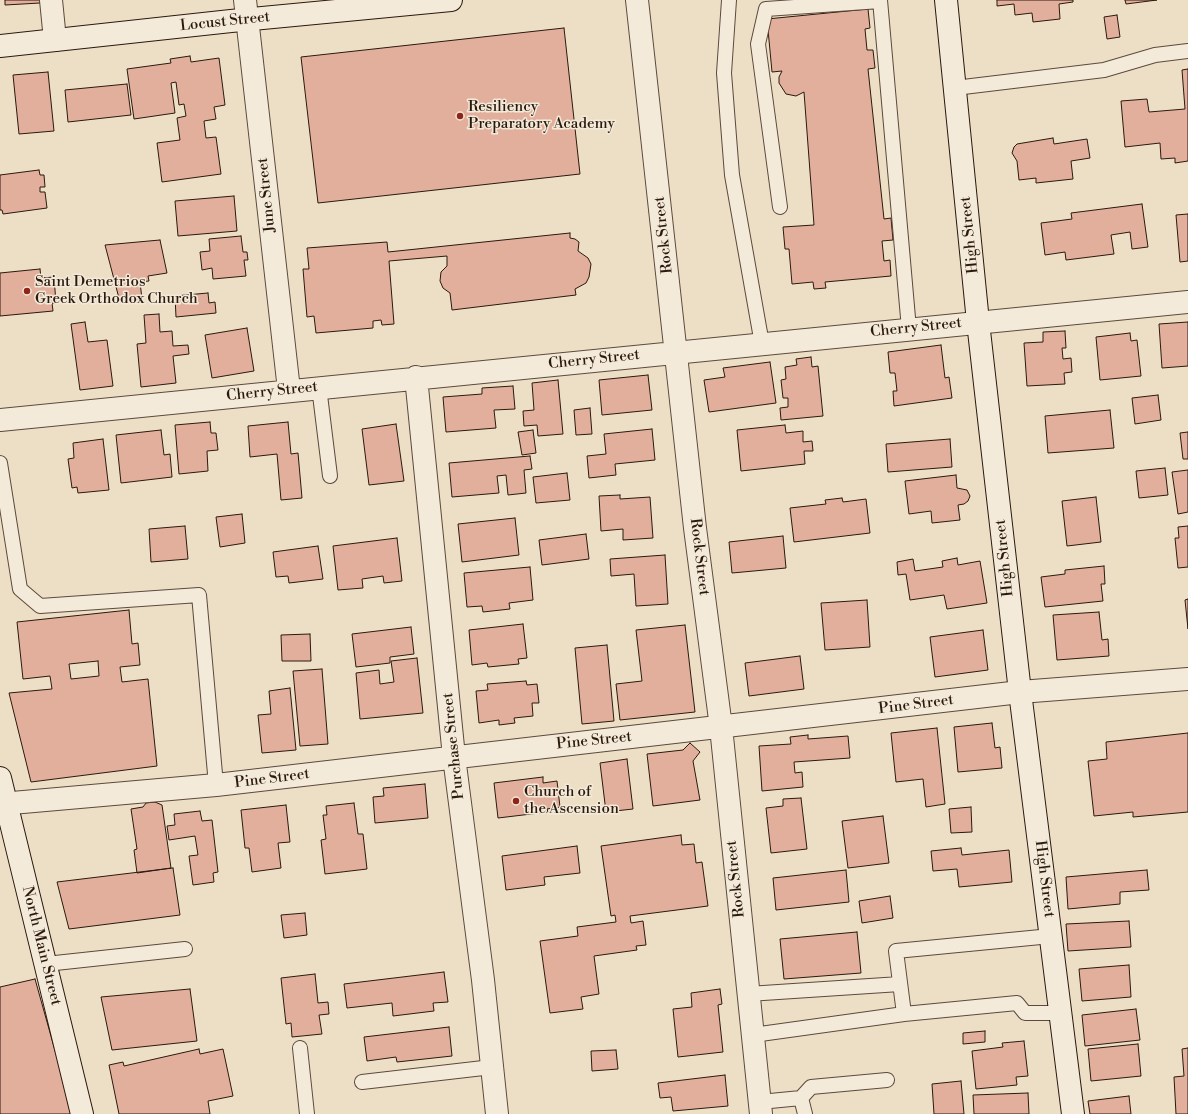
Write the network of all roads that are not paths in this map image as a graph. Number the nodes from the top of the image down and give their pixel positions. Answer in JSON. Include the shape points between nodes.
{"nodes":[{"id":1,"x":50,"y":0,"type":"edge"},
{"id":2,"x":447,"y":0,"type":"edge"},
{"id":3,"x":450,"y":0,"type":"edge"},
{"id":4,"x":637,"y":0,"type":"edge"},
{"id":5,"x":729,"y":0,"type":"edge"},
{"id":6,"x":880,"y":0,"type":"edge"},
{"id":7,"x":946,"y":0,"type":"edge"},
{"id":8,"x":246,"y":10,"type":"edge"},
{"id":9,"x":56,"y":40,"type":"junction"},
{"id":10,"x":0,"y":46,"type":"edge"},
{"id":11,"x":1188,"y":51,"type":"edge"},
{"id":12,"x":955,"y":88,"type":"junction"},
{"id":13,"x":780,"y":207,"type":"dead end"},
{"id":14,"x":1188,"y":302,"type":"edge"},
{"id":15,"x":978,"y":322,"type":"junction"},
{"id":16,"x":909,"y":329,"type":"junction"},
{"id":17,"x":762,"y":344,"type":"junction"},
{"id":18,"x":676,"y":352,"type":"junction"},
{"id":19,"x":416,"y":377,"type":"junction"},
{"id":20,"x":320,"y":387,"type":"junction"},
{"id":21,"x":289,"y":390,"type":"junction"},
{"id":22,"x":0,"y":420,"type":"edge"},
{"id":23,"x":0,"y":463,"type":"edge"},
{"id":24,"x":330,"y":476,"type":"dead end"},
{"id":25,"x":1188,"y":679,"type":"edge"},
{"id":26,"x":1020,"y":692,"type":"junction"},
{"id":27,"x":721,"y":728,"type":"junction"},
{"id":28,"x":454,"y":756,"type":"junction"},
{"id":29,"x":0,"y":778,"type":"edge"},
{"id":30,"x":216,"y":785,"type":"junction"},
{"id":31,"x":3,"y":804,"type":"edge"},
{"id":32,"x":1051,"y":936,"type":"junction"},
{"id":33,"x":185,"y":949,"type":"dead end"},
{"id":34,"x":46,"y":964,"type":"junction"},
{"id":35,"x":900,"y":984,"type":"junction"},
{"id":36,"x":748,"y":994,"type":"junction"},
{"id":37,"x":1060,"y":1013,"type":"junction"},
{"id":38,"x":904,"y":1014,"type":"junction"},
{"id":39,"x":753,"y":1034,"type":"junction"},
{"id":40,"x":300,"y":1048,"type":"dead end"},
{"id":41,"x":492,"y":1067,"type":"junction"},
{"id":42,"x":887,"y":1080,"type":"dead end"},
{"id":43,"x":362,"y":1082,"type":"dead end"},
{"id":44,"x":801,"y":1098,"type":"junction"},
{"id":45,"x":761,"y":1108,"type":"edge"},
{"id":46,"x":82,"y":1114,"type":"edge"},
{"id":47,"x":307,"y":1114,"type":"edge"},
{"id":48,"x":497,"y":1114,"type":"edge"},
{"id":49,"x":805,"y":1114,"type":"edge"},
{"id":50,"x":1073,"y":1114,"type":"edge"}],
"edges":[{"from":1,"to":9,"type":"street"},
{"from":2,"to":3,"type":"street","name":"Locust Street"},
{"from":2,"to":8,"type":"street","name":"Locust Street"},
{"from":4,"to":18,"type":"street","name":"Rock Street"},
{"from":5,"to":17,"type":"lane","via":[[724,73],[732,175]]},
{"from":6,"to":13,"type":"lane","via":[[766,9],[758,44]]},
{"from":6,"to":16,"type":"lane"},
{"from":7,"to":12,"type":"street","name":"High Street"},
{"from":8,"to":9,"type":"street","name":"Locust Street"},
{"from":8,"to":21,"type":"street","name":"June Street"},
{"from":9,"to":10,"type":"street","name":"Locust Street"},
{"from":11,"to":12,"type":"lane","via":[[1154,56],[1104,70]]},
{"from":12,"to":15,"type":"street","name":"High Street"},
{"from":14,"to":15,"type":"street","name":"Cherry Street"},
{"from":15,"to":16,"type":"street","name":"Cherry Street"},
{"from":15,"to":26,"type":"street","name":"High Street"},
{"from":16,"to":17,"type":"street","name":"Cherry Street"},
{"from":17,"to":18,"type":"street","name":"Cherry Street"},
{"from":18,"to":19,"type":"street","name":"Cherry Street"},
{"from":18,"to":27,"type":"street","name":"Rock Street","via":[[695,528]]},
{"from":19,"to":20,"type":"street","name":"Cherry Street"},
{"from":19,"to":28,"type":"street","name":"Purchase Street"},
{"from":20,"to":21,"type":"street","name":"Cherry Street"},
{"from":20,"to":24,"type":"lane"},
{"from":21,"to":22,"type":"street","name":"Cherry Street"},
{"from":23,"to":30,"type":"lane","via":[[20,589],[40,606],[199,595]]},
{"from":25,"to":26,"type":"street","name":"Pine Street"},
{"from":26,"to":27,"type":"street","name":"Pine Street"},
{"from":26,"to":32,"type":"street","name":"High Street"},
{"from":27,"to":28,"type":"street","name":"Pine Street"},
{"from":27,"to":36,"type":"street","name":"Rock Street"},
{"from":28,"to":30,"type":"street","name":"Pine Street"},
{"from":28,"to":41,"type":"street","name":"Purchase Street"},
{"from":29,"to":31,"type":"street","name":"North Main Street"},
{"from":30,"to":31,"type":"street","name":"Pine Street"},
{"from":31,"to":34,"type":"street","name":"North Main Street"},
{"from":32,"to":35,"type":"lane","via":[[896,951]]},
{"from":32,"to":37,"type":"street","name":"High Street"},
{"from":33,"to":34,"type":"lane"},
{"from":34,"to":46,"type":"street","name":"North Main Street"},
{"from":35,"to":36,"type":"lane"},
{"from":35,"to":38,"type":"lane"},
{"from":36,"to":39,"type":"street","name":"Rock Street"},
{"from":37,"to":38,"type":"lane","via":[[1025,1013],[1017,1003]]},
{"from":37,"to":50,"type":"street","name":"High Street"},
{"from":38,"to":39,"type":"lane"},
{"from":39,"to":45,"type":"street","name":"Rock Street"},
{"from":40,"to":47,"type":"lane"},
{"from":41,"to":43,"type":"lane"},
{"from":41,"to":48,"type":"street","name":"Purchase Street"},
{"from":42,"to":44,"type":"lane","via":[[811,1088]]},
{"from":44,"to":45,"type":"lane"},
{"from":44,"to":49,"type":"lane"}]}
